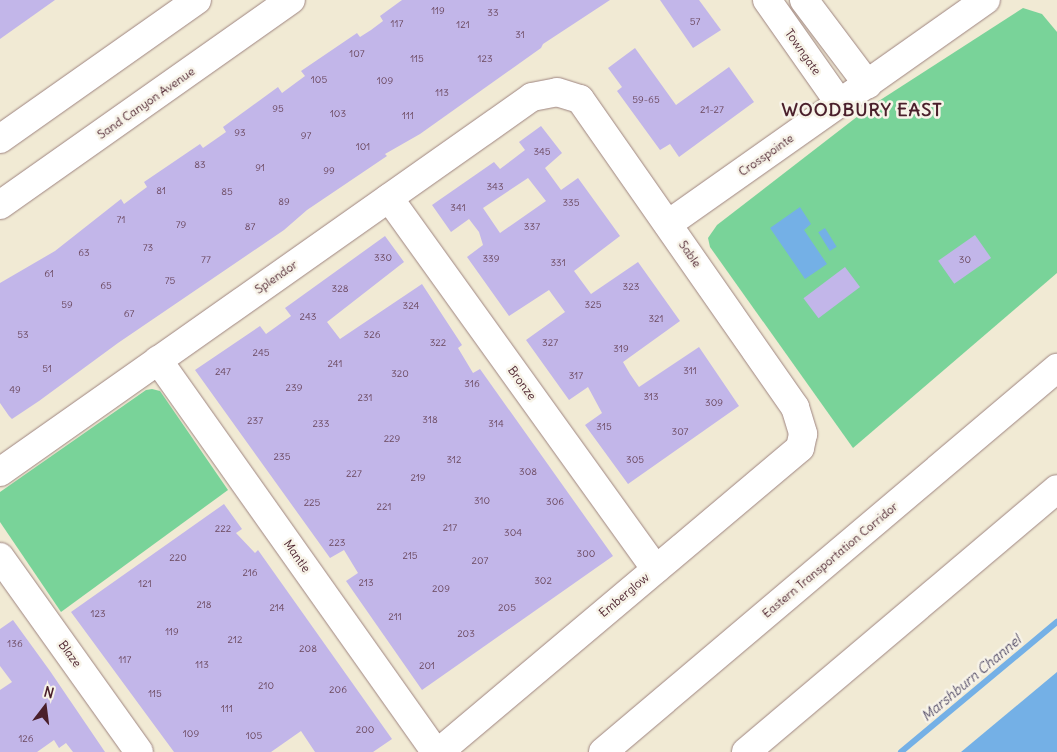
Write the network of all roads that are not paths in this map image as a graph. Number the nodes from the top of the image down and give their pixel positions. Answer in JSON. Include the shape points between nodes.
{"nodes":[{"id":1,"x":197,"y":0,"type":"edge"},
{"id":2,"x":291,"y":0,"type":"edge"},
{"id":3,"x":767,"y":0,"type":"edge"},
{"id":4,"x":804,"y":0,"type":"edge"},
{"id":5,"x":986,"y":0,"type":"edge"},
{"id":6,"x":868,"y":85,"type":"junction"},
{"id":7,"x":557,"y":92,"type":"joint"},
{"id":8,"x":840,"y":104,"type":"junction"},
{"id":9,"x":0,"y":139,"type":"edge"},
{"id":10,"x":389,"y":198,"type":"junction"},
{"id":11,"x":0,"y":206,"type":"edge"},
{"id":12,"x":668,"y":224,"type":"junction"},
{"id":13,"x":158,"y":360,"type":"junction"},
{"id":14,"x":1057,"y":368,"type":"edge"},
{"id":15,"x":803,"y":434,"type":"joint"},
{"id":16,"x":0,"y":472,"type":"edge"},
{"id":17,"x":1057,"y":489,"type":"edge"},
{"id":18,"x":0,"y":557,"type":"edge"},
{"id":19,"x":656,"y":569,"type":"junction"},
{"id":20,"x":140,"y":752,"type":"edge"},
{"id":21,"x":437,"y":752,"type":"edge"},
{"id":22,"x":603,"y":752,"type":"edge"},
{"id":23,"x":746,"y":752,"type":"edge"}],
"edges":[{"from":1,"to":9,"type":"main road"},
{"from":2,"to":11,"type":"main road","name":"Sand Canyon Avenue"},
{"from":3,"to":8,"type":"main road","name":"Towngate"},
{"from":4,"to":6,"type":"main road"},
{"from":5,"to":6,"type":"main road","name":"Crosspointe"},
{"from":6,"to":8,"type":"main road","name":"Crosspointe"},
{"from":7,"to":10,"type":"main road","name":"Splendor","via":[[532,98]]},
{"from":7,"to":12,"type":"main road","name":"Sable","via":[[580,99]]},
{"from":8,"to":12,"type":"main road","name":"Crosspointe"},
{"from":10,"to":13,"type":"main road","name":"Splendor"},
{"from":10,"to":19,"type":"main road","name":"Bronze"},
{"from":12,"to":15,"type":"main road","name":"Sable","via":[[795,407]]},
{"from":13,"to":16,"type":"main road","name":"Splendor"},
{"from":13,"to":21,"type":"main road","name":"Mantle"},
{"from":14,"to":22,"type":"main road","name":"Eastern Transportation Corridor"},
{"from":15,"to":19,"type":"main road","name":"Emberglow","via":[[794,456]]},
{"from":17,"to":23,"type":"main road"},
{"from":18,"to":20,"type":"main road","name":"Blaze"},
{"from":19,"to":21,"type":"main road","name":"Emberglow"}]}
